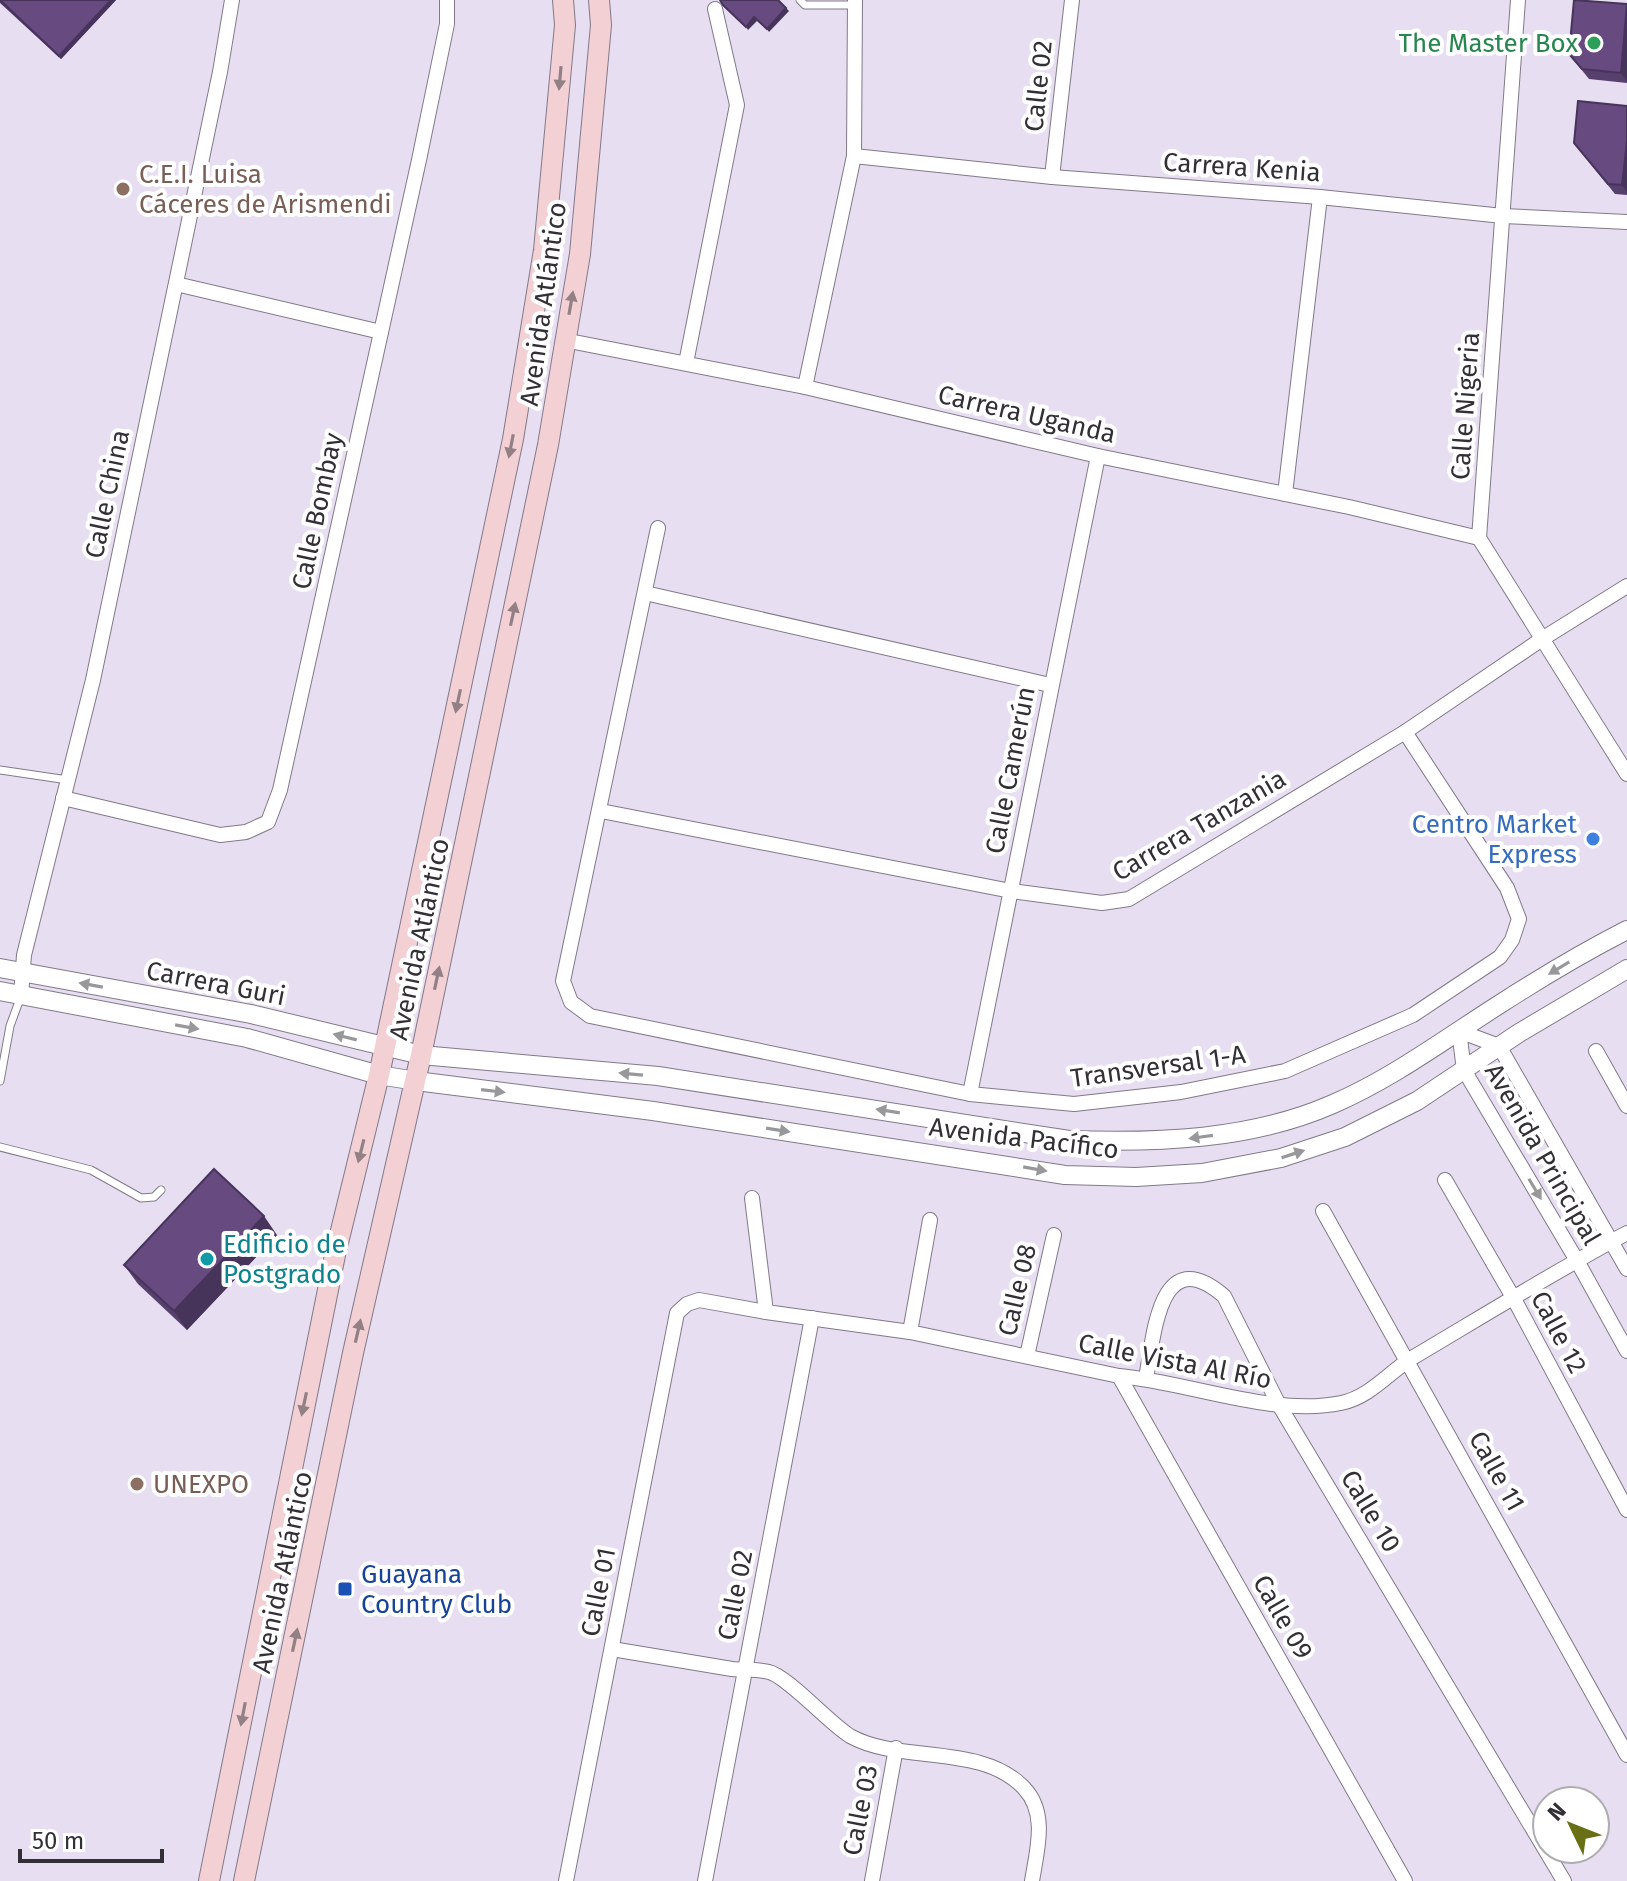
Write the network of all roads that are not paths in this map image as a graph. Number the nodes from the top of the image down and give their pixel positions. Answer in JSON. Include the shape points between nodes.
{"nodes":[{"id":1,"x":232,"y":0,"type":"edge"},
{"id":2,"x":447,"y":0,"type":"edge"},
{"id":3,"x":563,"y":0,"type":"edge"},
{"id":4,"x":599,"y":0,"type":"edge"},
{"id":5,"x":800,"y":0,"type":"edge"},
{"id":6,"x":1072,"y":0,"type":"edge"},
{"id":7,"x":1518,"y":0,"type":"edge"},
{"id":8,"x":855,"y":3,"type":"edge"},
{"id":9,"x":715,"y":9,"type":"dead end"},
{"id":10,"x":854,"y":156,"type":"junction"},
{"id":11,"x":1052,"y":177,"type":"junction"},
{"id":12,"x":1320,"y":197,"type":"junction"},
{"id":13,"x":1503,"y":216,"type":"junction"},
{"id":14,"x":1627,"y":222,"type":"edge"},
{"id":15,"x":176,"y":284,"type":"junction"},
{"id":16,"x":381,"y":332,"type":"junction"},
{"id":17,"x":564,"y":340,"type":"junction"},
{"id":18,"x":686,"y":363,"type":"junction"},
{"id":19,"x":805,"y":387,"type":"junction"},
{"id":20,"x":1098,"y":456,"type":"junction"},
{"id":21,"x":1285,"y":494,"type":"junction"},
{"id":22,"x":658,"y":528,"type":"dead end"},
{"id":23,"x":1479,"y":538,"type":"junction"},
{"id":24,"x":1627,"y":586,"type":"edge"},
{"id":25,"x":645,"y":593,"type":"junction"},
{"id":26,"x":1542,"y":639,"type":"junction"},
{"id":27,"x":1050,"y":685,"type":"junction"},
{"id":28,"x":1405,"y":732,"type":"junction"},
{"id":29,"x":0,"y":770,"type":"edge"},
{"id":30,"x":1627,"y":774,"type":"edge"},
{"id":31,"x":68,"y":780,"type":"junction"},
{"id":32,"x":63,"y":798,"type":"junction"},
{"id":33,"x":601,"y":811,"type":"junction"},
{"id":34,"x":1011,"y":891,"type":"junction"},
{"id":35,"x":1627,"y":930,"type":"edge"},
{"id":36,"x":0,"y":968,"type":"edge"},
{"id":37,"x":1627,"y":969,"type":"edge"},
{"id":38,"x":23,"y":973,"type":"junction"},
{"id":39,"x":0,"y":991,"type":"edge"},
{"id":40,"x":21,"y":996,"type":"junction"},
{"id":41,"x":1459,"y":1031,"type":"junction"},
{"id":42,"x":1499,"y":1046,"type":"junction"},
{"id":43,"x":385,"y":1047,"type":"junction"},
{"id":44,"x":1596,"y":1051,"type":"dead end"},
{"id":45,"x":421,"y":1055,"type":"junction"},
{"id":46,"x":1464,"y":1070,"type":"junction"},
{"id":47,"x":379,"y":1075,"type":"junction"},
{"id":48,"x":0,"y":1081,"type":"edge"},
{"id":49,"x":416,"y":1081,"type":"junction"},
{"id":50,"x":742,"y":1089,"type":"junction"},
{"id":51,"x":970,"y":1094,"type":"junction"},
{"id":52,"x":1627,"y":1106,"type":"edge"},
{"id":53,"x":748,"y":1125,"type":"junction"},
{"id":54,"x":0,"y":1147,"type":"edge"},
{"id":55,"x":1445,"y":1180,"type":"dead end"},
{"id":56,"x":161,"y":1190,"type":"dead end"},
{"id":57,"x":752,"y":1198,"type":"dead end"},
{"id":58,"x":1323,"y":1211,"type":"dead end"},
{"id":59,"x":930,"y":1220,"type":"dead end"},
{"id":60,"x":1627,"y":1233,"type":"edge"},
{"id":61,"x":1054,"y":1235,"type":"dead end"},
{"id":62,"x":1612,"y":1241,"type":"junction"},
{"id":63,"x":1576,"y":1259,"type":"junction"},
{"id":64,"x":1627,"y":1269,"type":"edge"},
{"id":65,"x":1514,"y":1299,"type":"junction"},
{"id":66,"x":766,"y":1312,"type":"junction"},
{"id":67,"x":677,"y":1313,"type":"joint"},
{"id":68,"x":812,"y":1318,"type":"junction"},
{"id":69,"x":910,"y":1332,"type":"junction"},
{"id":70,"x":1627,"y":1351,"type":"edge"},
{"id":71,"x":1027,"y":1356,"type":"junction"},
{"id":72,"x":1408,"y":1361,"type":"junction"},
{"id":73,"x":1119,"y":1376,"type":"junction"},
{"id":74,"x":1146,"y":1378,"type":"junction"},
{"id":75,"x":1279,"y":1405,"type":"junction"},
{"id":76,"x":1627,"y":1510,"type":"edge"},
{"id":77,"x":612,"y":1649,"type":"junction"},
{"id":78,"x":745,"y":1671,"type":"junction"},
{"id":79,"x":896,"y":1748,"type":"junction"},
{"id":80,"x":1627,"y":1755,"type":"edge"},
{"id":81,"x":209,"y":1881,"type":"edge"},
{"id":82,"x":244,"y":1881,"type":"edge"},
{"id":83,"x":566,"y":1881,"type":"edge"},
{"id":84,"x":705,"y":1881,"type":"edge"},
{"id":85,"x":872,"y":1881,"type":"edge"},
{"id":86,"x":1032,"y":1881,"type":"edge"},
{"id":87,"x":1405,"y":1881,"type":"edge"},
{"id":88,"x":1564,"y":1881,"type":"edge"}],
"edges":[{"from":1,"to":15,"type":"street","name":"Calle China"},
{"from":2,"to":16,"type":"street","name":"Calle Bombay","via":[[447,24]]},
{"from":3,"to":43,"type":"main road","name":"Avenida Atlántico","one_way":true,"via":[[544,250],[513,439]]},
{"from":17,"to":4,"type":"main road","name":"Avenida Atlántico","one_way":true,"via":[[580,254]]},
{"from":5,"to":8,"type":"lane","via":[[805,5]]},
{"from":6,"to":11,"type":"street","name":"Calle 02"},
{"from":7,"to":13,"type":"street","name":"Calle Nigeria"},
{"from":8,"to":10,"type":"street"},
{"from":9,"to":18,"type":"street","via":[[737,105]]},
{"from":10,"to":11,"type":"street","name":"Carrera Kenia"},
{"from":10,"to":19,"type":"street"},
{"from":11,"to":12,"type":"street","name":"Carrera Kenia"},
{"from":12,"to":13,"type":"street","name":"Carrera Kenia"},
{"from":12,"to":21,"type":"street"},
{"from":13,"to":14,"type":"street","name":"Carrera Kenia"},
{"from":13,"to":23,"type":"street","name":"Calle Nigeria"},
{"from":15,"to":16,"type":"street"},
{"from":15,"to":31,"type":"street","name":"Calle China"},
{"from":16,"to":32,"type":"street","name":"Calle Bombay","via":[[280,790],[268,822],[220,835]]},
{"from":17,"to":18,"type":"street","name":"Carrera Uganda"},
{"from":45,"to":17,"type":"main road","name":"Avenida Atlántico","one_way":true,"via":[[548,445]]},
{"from":18,"to":19,"type":"street","name":"Carrera Uganda"},
{"from":19,"to":20,"type":"street","name":"Carrera Uganda"},
{"from":20,"to":21,"type":"street","name":"Carrera Uganda"},
{"from":20,"to":27,"type":"street","name":"Calle Camerún"},
{"from":21,"to":23,"type":"street","name":"Carrera Uganda"},
{"from":22,"to":25,"type":"street"},
{"from":23,"to":26,"type":"street"},
{"from":24,"to":26,"type":"street","name":"Carrera Tanzania"},
{"from":25,"to":27,"type":"street"},
{"from":25,"to":33,"type":"street"},
{"from":26,"to":28,"type":"street","name":"Carrera Tanzania"},
{"from":26,"to":30,"type":"street"},
{"from":27,"to":34,"type":"street","name":"Calle Camerún"},
{"from":28,"to":34,"type":"street","name":"Carrera Tanzania","via":[[1129,899],[1102,903]]},
{"from":28,"to":51,"type":"street","name":"Transversal 1-A","via":[[1507,888],[1519,919],[1500,957],[1413,1015],[1285,1071],[1181,1092],[1074,1104]]},
{"from":29,"to":31,"type":"lane"},
{"from":31,"to":32,"type":"street","name":"Calle China"},
{"from":32,"to":38,"type":"street","name":"Calle China"},
{"from":33,"to":34,"type":"street","name":"Carrera Tanzania"},
{"from":33,"to":51,"type":"street","name":"Transversal 1-A","via":[[563,981],[571,1002],[590,1016]]},
{"from":34,"to":51,"type":"street","name":"Calle Camerún"},
{"from":35,"to":41,"type":"street","name":"Avenida Pacífico","one_way":true},
{"from":36,"to":38,"type":"street","name":"Carrera Guri"},
{"from":37,"to":42,"type":"street","name":"Avenida Pacífico"},
{"from":38,"to":40,"type":"street","name":"Calle China"},
{"from":43,"to":38,"type":"street","name":"Carrera Guri","one_way":true,"via":[[251,1014]]},
{"from":39,"to":40,"type":"street","name":"Carrera Guri"},
{"from":40,"to":47,"type":"street","name":"Carrera Guri","one_way":true,"via":[[247,1038]]},
{"from":40,"to":48,"type":"lane"},
{"from":41,"to":42,"type":"street","name":"Avenida Principal"},
{"from":41,"to":46,"type":"street","name":"Avenida Principal"},
{"from":41,"to":50,"type":"street","name":"Avenida Pacífico","one_way":true,"via":[[1332,1105],[1273,1124],[1197,1138],[1069,1140]]},
{"from":42,"to":46,"type":"street","name":"Avenida Pacífico"},
{"from":42,"to":62,"type":"street","name":"Avenida Principal"},
{"from":43,"to":45,"type":"street","name":"Carrera Guri"},
{"from":43,"to":47,"type":"main road","name":"Avenida Atlántico"},
{"from":44,"to":52,"type":"street"},
{"from":45,"to":49,"type":"main road","name":"Avenida Atlántico"},
{"from":50,"to":45,"type":"street","name":"Avenida Pacífico","one_way":true,"via":[[658,1076]]},
{"from":53,"to":46,"type":"street","name":"Avenida Pacífico","one_way":true,"via":[[1065,1175],[1202,1173],[1281,1158],[1345,1137]]},
{"from":46,"to":63,"type":"street","name":"Avenida Principal","one_way":true},
{"from":47,"to":49,"type":"street","name":"Carrera Guri"},
{"from":47,"to":81,"type":"main road","name":"Avenida Atlántico","one_way":true,"via":[[332,1270]]},
{"from":49,"to":53,"type":"street","name":"Avenida Pacífico","one_way":true},
{"from":82,"to":49,"type":"main road","name":"Avenida Atlántico","one_way":true,"via":[[353,1353]]},
{"from":50,"to":53,"type":"street"},
{"from":54,"to":56,"type":"lane","via":[[91,1170],[141,1198]]},
{"from":55,"to":65,"type":"street","name":"Calle 12"},
{"from":57,"to":66,"type":"street"},
{"from":58,"to":72,"type":"street","name":"Calle 11"},
{"from":59,"to":69,"type":"street"},
{"from":60,"to":62,"type":"street","name":"Calle Vista Al Río"},
{"from":61,"to":71,"type":"street","name":"Calle 08"},
{"from":62,"to":63,"type":"street","name":"Calle Vista Al Río"},
{"from":62,"to":64,"type":"street","name":"Avenida Principal"},
{"from":63,"to":65,"type":"street","name":"Calle Vista Al Río"},
{"from":63,"to":70,"type":"street","name":"Avenida Principal"},
{"from":65,"to":72,"type":"street","name":"Calle Vista Al Río"},
{"from":65,"to":76,"type":"street","name":"Calle 12"},
{"from":66,"to":67,"type":"street","name":"Calle Vista Al Río","via":[[699,1300]]},
{"from":66,"to":68,"type":"street","name":"Calle Vista Al Río"},
{"from":67,"to":77,"type":"street","name":"Calle 01"},
{"from":68,"to":69,"type":"street","name":"Calle Vista Al Río"},
{"from":68,"to":78,"type":"street","name":"Calle 02"},
{"from":69,"to":71,"type":"street","name":"Calle Vista Al Río"},
{"from":71,"to":73,"type":"street","name":"Calle Vista Al Río"},
{"from":72,"to":75,"type":"street","name":"Calle Vista Al Río","via":[[1343,1403]]},
{"from":72,"to":80,"type":"street","name":"Calle 11"},
{"from":73,"to":74,"type":"street","name":"Calle Vista Al Río"},
{"from":73,"to":87,"type":"street","name":"Calle 09"},
{"from":74,"to":75,"type":"street","name":"Calle Vista Al Río"},
{"from":74,"to":75,"type":"street","name":"Calle 10","via":[[1162,1298],[1172,1285],[1190,1278],[1224,1296]]},
{"from":75,"to":88,"type":"street","name":"Calle 10"},
{"from":77,"to":78,"type":"street"},
{"from":77,"to":83,"type":"street","name":"Calle 01"},
{"from":78,"to":79,"type":"street","via":[[772,1672],[850,1736]]},
{"from":78,"to":84,"type":"street","name":"Calle 02"},
{"from":79,"to":85,"type":"street","name":"Calle 03"},
{"from":79,"to":86,"type":"street","via":[[983,1764],[1025,1788],[1038,1812],[1040,1833]]}]}
